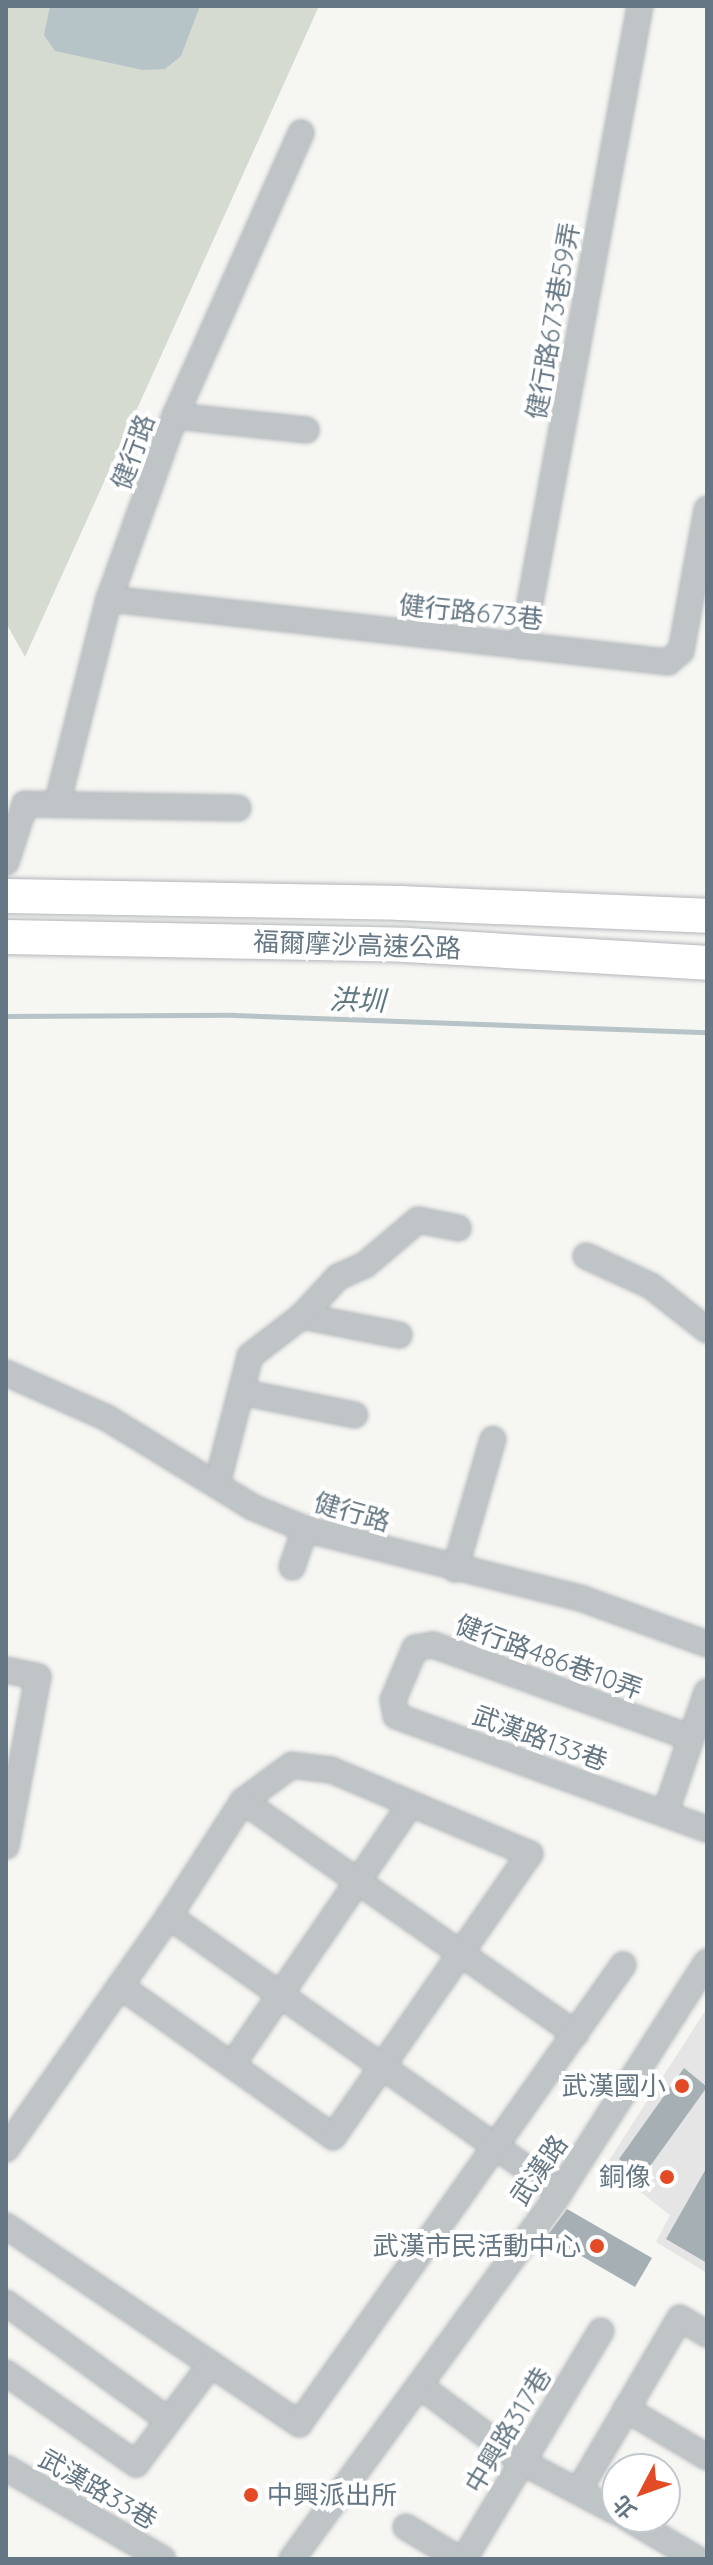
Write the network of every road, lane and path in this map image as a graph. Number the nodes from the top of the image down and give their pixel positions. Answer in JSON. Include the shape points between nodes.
{"nodes":[{"id":1,"x":640,"y":6,"type":"edge"},
{"id":2,"x":301,"y":133,"type":"dead end"},
{"id":3,"x":175,"y":416,"type":"junction"},
{"id":4,"x":306,"y":430,"type":"dead end"},
{"id":5,"x":707,"y":509,"type":"edge"},
{"id":6,"x":109,"y":599,"type":"junction"},
{"id":7,"x":522,"y":646,"type":"junction"},
{"id":8,"x":16,"y":804,"type":"edge"},
{"id":9,"x":57,"y":804,"type":"junction"},
{"id":10,"x":238,"y":808,"type":"dead end"},
{"id":11,"x":6,"y":862,"type":"edge"},
{"id":12,"x":6,"y":896,"type":"edge"},
{"id":13,"x":707,"y":916,"type":"edge"},
{"id":14,"x":6,"y":937,"type":"edge"},
{"id":15,"x":707,"y":963,"type":"edge"},
{"id":16,"x":458,"y":1228,"type":"dead end"},
{"id":17,"x":586,"y":1256,"type":"dead end"},
{"id":18,"x":302,"y":1316,"type":"junction"},
{"id":19,"x":707,"y":1330,"type":"edge"},
{"id":20,"x":399,"y":1335,"type":"dead end"},
{"id":21,"x":6,"y":1373,"type":"edge"},
{"id":22,"x":241,"y":1392,"type":"junction"},
{"id":23,"x":355,"y":1415,"type":"dead end"},
{"id":24,"x":493,"y":1439,"type":"dead end"},
{"id":25,"x":217,"y":1484,"type":"junction"},
{"id":26,"x":305,"y":1529,"type":"junction"},
{"id":27,"x":292,"y":1567,"type":"dead end"},
{"id":28,"x":455,"y":1569,"type":"junction"},
{"id":29,"x":707,"y":1644,"type":"edge"},
{"id":30,"x":6,"y":1670,"type":"edge"},
{"id":31,"x":404,"y":1674,"type":"joint"},
{"id":32,"x":707,"y":1692,"type":"edge"},
{"id":33,"x":689,"y":1737,"type":"junction"},
{"id":34,"x":243,"y":1801,"type":"junction"},
{"id":35,"x":411,"y":1804,"type":"junction"},
{"id":36,"x":665,"y":1814,"type":"junction"},
{"id":37,"x":707,"y":1829,"type":"edge"},
{"id":38,"x":6,"y":1846,"type":"edge"},
{"id":39,"x":358,"y":1881,"type":"junction"},
{"id":40,"x":169,"y":1916,"type":"junction"},
{"id":41,"x":460,"y":1953,"type":"junction"},
{"id":42,"x":707,"y":1962,"type":"edge"},
{"id":43,"x":623,"y":1965,"type":"dead end"},
{"id":44,"x":120,"y":1986,"type":"junction"},
{"id":45,"x":281,"y":1995,"type":"junction"},
{"id":46,"x":576,"y":2034,"type":"junction"},
{"id":47,"x":232,"y":2065,"type":"junction"},
{"id":48,"x":382,"y":2066,"type":"junction"},
{"id":49,"x":494,"y":2146,"type":"junction"},
{"id":50,"x":6,"y":2149,"type":"edge"},
{"id":51,"x":560,"y":2192,"type":"junction"},
{"id":52,"x":6,"y":2226,"type":"edge"},
{"id":53,"x":6,"y":2303,"type":"edge"},
{"id":54,"x":601,"y":2331,"type":"dead end"},
{"id":55,"x":707,"y":2334,"type":"edge"},
{"id":56,"x":211,"y":2364,"type":"junction"},
{"id":57,"x":6,"y":2373,"type":"edge"},
{"id":58,"x":420,"y":2386,"type":"junction"},
{"id":59,"x":626,"y":2409,"type":"junction"},
{"id":60,"x":168,"y":2420,"type":"junction"},
{"id":61,"x":707,"y":2457,"type":"edge"},
{"id":62,"x":522,"y":2462,"type":"junction"},
{"id":63,"x":6,"y":2468,"type":"edge"},
{"id":64,"x":579,"y":2490,"type":"junction"},
{"id":65,"x":601,"y":2503,"type":"edge"},
{"id":66,"x":406,"y":2527,"type":"dead end"},
{"id":67,"x":653,"y":2533,"type":"edge"},
{"id":68,"x":148,"y":2556,"type":"edge"},
{"id":69,"x":292,"y":2559,"type":"edge"},
{"id":70,"x":462,"y":2559,"type":"edge"},
{"id":71,"x":697,"y":2559,"type":"edge"}],
"edges":[{"from":1,"to":7,"type":"street","name":"健行路673巷59弄"},
{"from":2,"to":3,"type":"street","name":"健行路"},
{"from":3,"to":4,"type":"street"},
{"from":3,"to":6,"type":"street","name":"健行路"},
{"from":5,"to":7,"type":"street","name":"健行路673巷","via":[[681,651],[668,662]]},
{"from":6,"to":7,"type":"street","name":"健行路673巷"},
{"from":6,"to":9,"type":"street","name":"健行路"},
{"from":8,"to":9,"type":"street"},
{"from":8,"to":11,"type":"street"},
{"from":9,"to":10,"type":"street"},
{"from":12,"to":13,"type":"highway","name":"福爾摩沙高速公路","via":[[400,903]]},
{"from":14,"to":15,"type":"highway","name":"福爾摩沙高速公路","via":[[407,945]]},
{"from":16,"to":18,"type":"street","via":[[418,1220],[365,1265],[338,1277]]},
{"from":17,"to":19,"type":"street","via":[[651,1286]]},
{"from":18,"to":20,"type":"street"},
{"from":18,"to":22,"type":"street","via":[[250,1356]]},
{"from":21,"to":25,"type":"street","name":"健行路","via":[[107,1418]]},
{"from":22,"to":23,"type":"street"},
{"from":22,"to":25,"type":"street"},
{"from":24,"to":28,"type":"street"},
{"from":25,"to":26,"type":"street","name":"健行路","via":[[252,1507]]},
{"from":26,"to":27,"type":"street"},
{"from":26,"to":28,"type":"street","name":"健行路"},
{"from":28,"to":29,"type":"street","name":"健行路","via":[[583,1599]]},
{"from":30,"to":38,"type":"street","via":[[38,1677]]},
{"from":31,"to":33,"type":"street","name":"健行路486巷10弄","via":[[415,1648],[433,1645]]},
{"from":31,"to":36,"type":"street","name":"武漢路133巷","via":[[393,1700],[396,1716]]},
{"from":32,"to":33,"type":"street"},
{"from":33,"to":36,"type":"street"},
{"from":34,"to":35,"type":"street","via":[[292,1765],[331,1770]]},
{"from":34,"to":39,"type":"street"},
{"from":34,"to":40,"type":"street"},
{"from":35,"to":39,"type":"street"},
{"from":35,"to":41,"type":"street","via":[[530,1854]]},
{"from":36,"to":37,"type":"street","name":"武漢路133巷"},
{"from":39,"to":41,"type":"street"},
{"from":39,"to":45,"type":"street"},
{"from":40,"to":44,"type":"street"},
{"from":40,"to":45,"type":"street"},
{"from":41,"to":46,"type":"street"},
{"from":41,"to":48,"type":"street"},
{"from":42,"to":51,"type":"street","name":"武漢路"},
{"from":43,"to":46,"type":"street"},
{"from":44,"to":47,"type":"street"},
{"from":44,"to":50,"type":"street"},
{"from":45,"to":47,"type":"street"},
{"from":45,"to":48,"type":"street"},
{"from":46,"to":49,"type":"street"},
{"from":47,"to":48,"type":"street","via":[[333,2137]]},
{"from":48,"to":49,"type":"street"},
{"from":49,"to":51,"type":"street"},
{"from":49,"to":56,"type":"street","via":[[299,2424]]},
{"from":51,"to":58,"type":"street","name":"武漢路"},
{"from":52,"to":56,"type":"street"},
{"from":53,"to":60,"type":"street"},
{"from":54,"to":62,"type":"street","name":"中興路317巷"},
{"from":55,"to":59,"type":"street","via":[[680,2318]]},
{"from":56,"to":60,"type":"street"},
{"from":57,"to":60,"type":"street","via":[[136,2464]]},
{"from":58,"to":62,"type":"street"},
{"from":58,"to":69,"type":"street","name":"武漢路"},
{"from":59,"to":61,"type":"street"},
{"from":59,"to":64,"type":"street"},
{"from":62,"to":64,"type":"street"},
{"from":62,"to":70,"type":"street","name":"中興路317巷"},
{"from":63,"to":68,"type":"street","name":"武漢路33巷"},
{"from":64,"to":65,"type":"street"},
{"from":66,"to":70,"type":"street"},
{"from":67,"to":71,"type":"street"}]}
